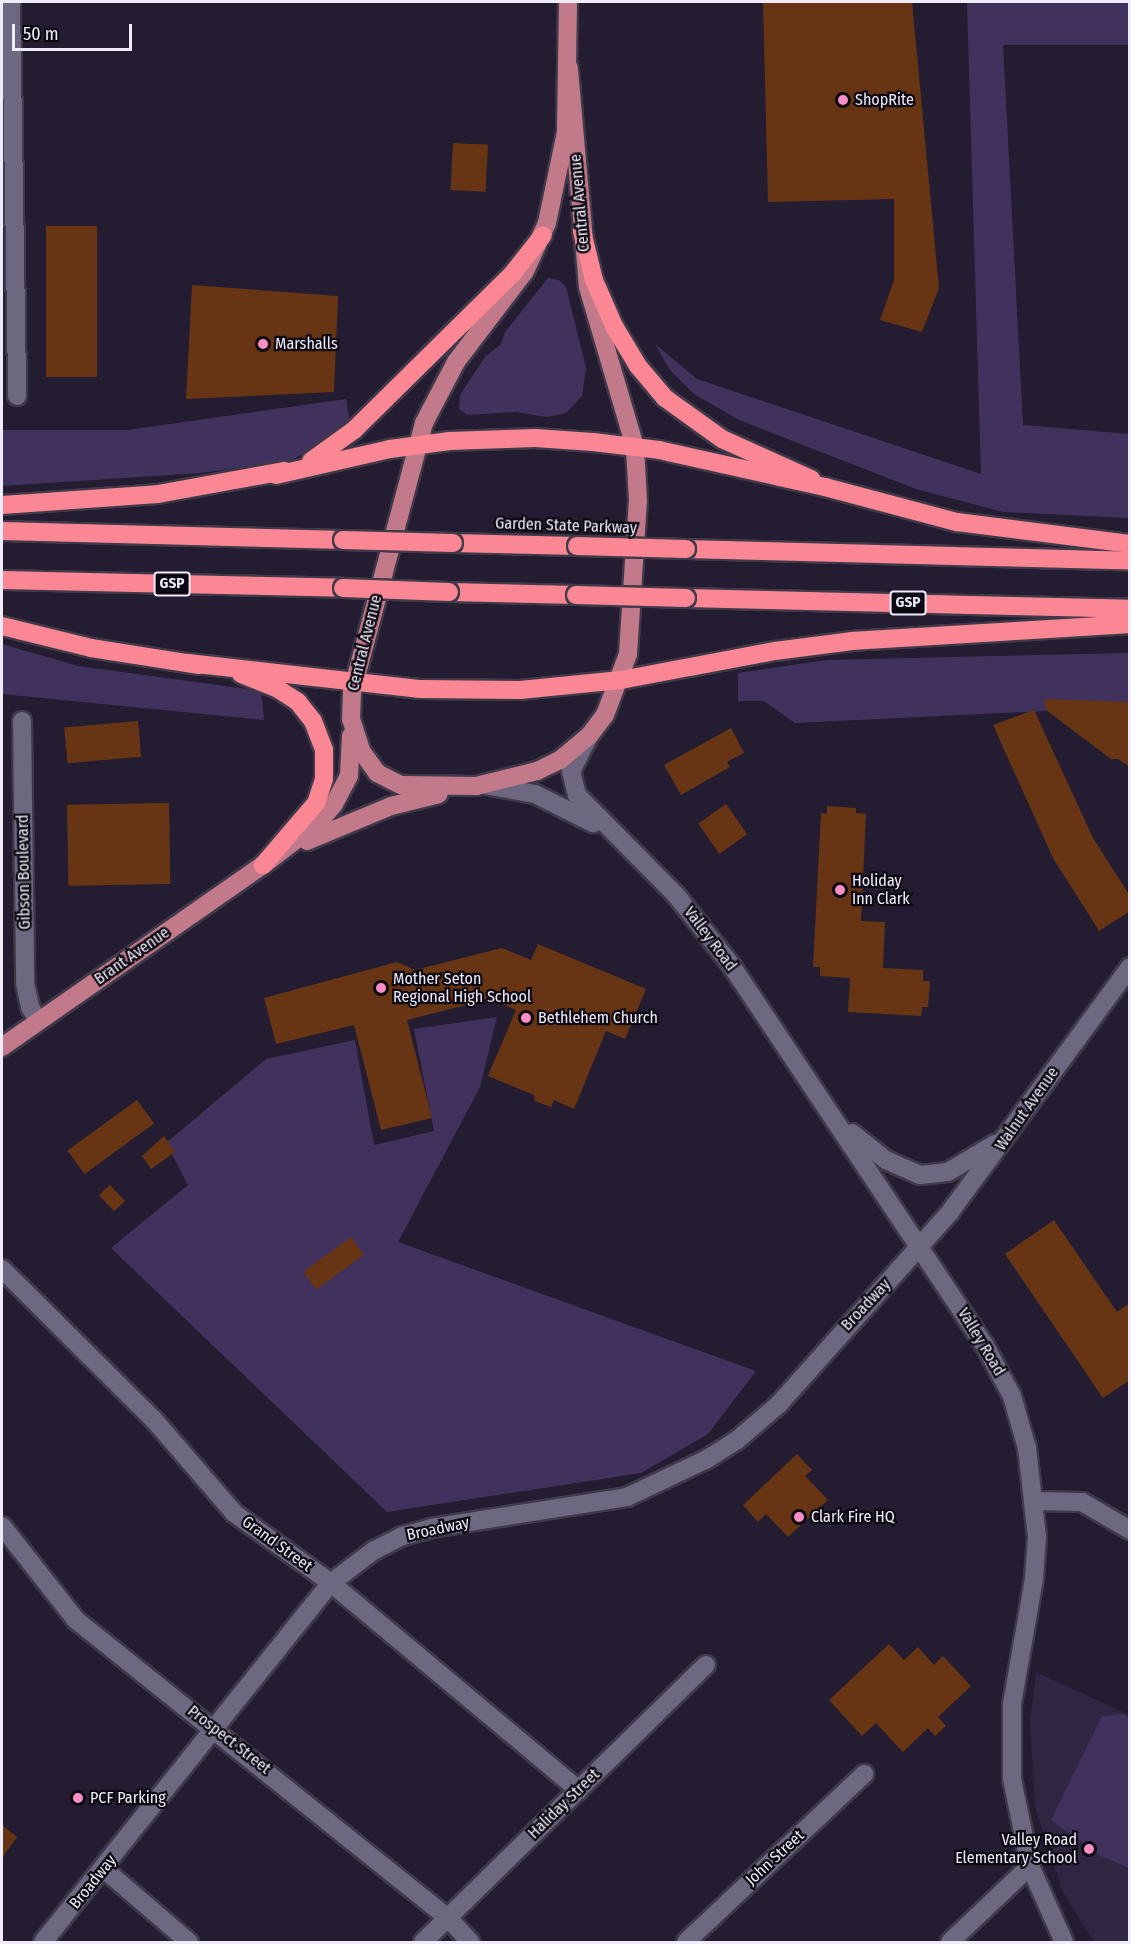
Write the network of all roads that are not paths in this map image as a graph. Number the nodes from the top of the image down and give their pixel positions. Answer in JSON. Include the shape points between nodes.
{"nodes":[{"id":1,"x":11,"y":2,"type":"edge"},
{"id":2,"x":568,"y":2,"type":"edge"},
{"id":3,"x":569,"y":68,"type":"junction"},
{"id":4,"x":582,"y":231,"type":"junction"},
{"id":5,"x":543,"y":235,"type":"junction"},
{"id":6,"x":7,"y":261,"type":"edge"},
{"id":7,"x":17,"y":396,"type":"dead end"},
{"id":8,"x":417,"y":445,"type":"junction"},
{"id":9,"x":635,"y":447,"type":"junction"},
{"id":10,"x":276,"y":475,"type":"junction"},
{"id":11,"x":825,"y":487,"type":"junction"},
{"id":12,"x":2,"y":505,"type":"edge"},
{"id":13,"x":2,"y":531,"type":"edge"},
{"id":14,"x":1130,"y":544,"type":"edge"},
{"id":15,"x":1130,"y":561,"type":"edge"},
{"id":16,"x":2,"y":580,"type":"edge"},
{"id":17,"x":1130,"y":609,"type":"edge"},
{"id":18,"x":1130,"y":624,"type":"edge"},
{"id":19,"x":2,"y":626,"type":"edge"},
{"id":20,"x":188,"y":663,"type":"junction"},
{"id":21,"x":356,"y":680,"type":"junction"},
{"id":22,"x":621,"y":680,"type":"junction"},
{"id":23,"x":351,"y":719,"type":"junction"},
{"id":24,"x":22,"y":721,"type":"dead end"},
{"id":25,"x":589,"y":736,"type":"junction"},
{"id":26,"x":476,"y":786,"type":"junction"},
{"id":27,"x":617,"y":838,"type":"junction"},
{"id":28,"x":263,"y":865,"type":"junction"},
{"id":29,"x":1130,"y":967,"type":"edge"},
{"id":30,"x":38,"y":1021,"type":"junction"},
{"id":31,"x":2,"y":1047,"type":"edge"},
{"id":32,"x":831,"y":1112,"type":"junction"},
{"id":33,"x":1016,"y":1125,"type":"junction"},
{"id":34,"x":921,"y":1248,"type":"junction"},
{"id":35,"x":3,"y":1273,"type":"edge"},
{"id":36,"x":1035,"y":1501,"type":"junction"},
{"id":37,"x":2,"y":1526,"type":"edge"},
{"id":38,"x":1130,"y":1530,"type":"edge"},
{"id":39,"x":331,"y":1583,"type":"junction"},
{"id":40,"x":706,"y":1665,"type":"dead end"},
{"id":41,"x":213,"y":1726,"type":"junction"},
{"id":42,"x":864,"y":1774,"type":"dead end"},
{"id":43,"x":579,"y":1790,"type":"junction"},
{"id":44,"x":1030,"y":1866,"type":"junction"},
{"id":45,"x":104,"y":1869,"type":"junction"},
{"id":46,"x":448,"y":1918,"type":"junction"},
{"id":47,"x":43,"y":1942,"type":"edge"},
{"id":48,"x":189,"y":1942,"type":"edge"},
{"id":49,"x":423,"y":1942,"type":"edge"},
{"id":50,"x":470,"y":1942,"type":"edge"},
{"id":51,"x":686,"y":1942,"type":"edge"},
{"id":52,"x":950,"y":1942,"type":"edge"},
{"id":53,"x":1064,"y":1942,"type":"edge"}],
"edges":[{"from":1,"to":6,"type":"street"},
{"from":2,"to":3,"type":"main road","name":"Central Avenue"},
{"from":3,"to":4,"type":"main road","name":"Central Avenue"},
{"from":3,"to":5,"type":"main road","name":"Central Avenue","via":[[562,155]]},
{"from":4,"to":9,"type":"main road","name":"Central Avenue","via":[[591,302]]},
{"from":4,"to":11,"type":"highway","via":[[594,280],[614,326],[638,366],[665,398],[722,439],[784,464]]},
{"from":5,"to":8,"type":"main road","name":"Central Avenue","via":[[515,286],[447,375]]},
{"from":5,"to":10,"type":"highway","via":[[522,264],[354,430],[316,458]]},
{"from":6,"to":7,"type":"street"},
{"from":8,"to":9,"type":"highway","via":[[535,438]]},
{"from":8,"to":10,"type":"highway"},
{"from":8,"to":21,"type":"main road","name":"Central Avenue"},
{"from":9,"to":11,"type":"highway"},
{"from":9,"to":22,"type":"main road","name":"Central Avenue","via":[[638,501],[632,630]]},
{"from":10,"to":12,"type":"highway","via":[[158,494]]},
{"from":11,"to":14,"type":"highway","via":[[967,524]]},
{"from":13,"to":15,"type":"highway","name":"Garden State Parkway","bridge":true},
{"from":16,"to":17,"type":"highway","number":"GSP","bridge":true},
{"from":18,"to":22,"type":"highway","via":[[852,641],[765,652]]},
{"from":19,"to":20,"type":"highway","via":[[92,648]]},
{"from":20,"to":21,"type":"highway"},
{"from":20,"to":28,"type":"highway","via":[[248,676],[292,697],[309,714],[321,740],[324,779],[316,803]]},
{"from":21,"to":22,"type":"highway","via":[[464,692]]},
{"from":21,"to":23,"type":"main road","name":"Central Avenue"},
{"from":22,"to":25,"type":"main road","name":"Central Avenue","via":[[605,716]]},
{"from":23,"to":26,"type":"main road","name":"Central Avenue","via":[[362,752],[384,778],[412,787]]},
{"from":23,"to":28,"type":"main road","name":"Brant Avenue","via":[[351,766],[340,795],[318,822]]},
{"from":24,"to":30,"type":"street","name":"Gibson Boulevard","via":[[25,983],[30,1007]]},
{"from":25,"to":26,"type":"main road","name":"Central Avenue","via":[[549,766]]},
{"from":25,"to":27,"type":"street","name":"Valley Road","via":[[573,763],[573,786],[588,809]]},
{"from":26,"to":27,"type":"street","name":"Valley Road","via":[[503,786],[535,794]]},
{"from":26,"to":28,"type":"main road","name":"Brant Avenue","via":[[358,818]]},
{"from":27,"to":32,"type":"street","name":"Valley Road","via":[[656,874],[699,923]]},
{"from":28,"to":30,"type":"main road","name":"Brant Avenue"},
{"from":29,"to":33,"type":"street","name":"Walnut Avenue"},
{"from":30,"to":31,"type":"main road","name":"Brant Avenue"},
{"from":32,"to":33,"type":"street","via":[[886,1160],[920,1175],[948,1172],[975,1159]]},
{"from":32,"to":34,"type":"street","name":"Valley Road"},
{"from":33,"to":34,"type":"street","name":"Walnut Avenue"},
{"from":34,"to":36,"type":"street","name":"Valley Road","via":[[1004,1380],[1025,1436]]},
{"from":34,"to":39,"type":"street","name":"Broadway","via":[[779,1404],[736,1441],[676,1477],[627,1497],[402,1536],[373,1551]]},
{"from":35,"to":39,"type":"street","name":"Grand Street","via":[[155,1421],[234,1513]]},
{"from":36,"to":38,"type":"street","via":[[1082,1502]]},
{"from":36,"to":44,"type":"street","name":"Valley Road","via":[[1034,1579],[1012,1704],[1010,1743],[1012,1779]]},
{"from":37,"to":41,"type":"street","name":"Prospect Street","via":[[76,1620]]},
{"from":39,"to":41,"type":"street","name":"Broadway"},
{"from":39,"to":43,"type":"street","name":"Grand Street"},
{"from":40,"to":43,"type":"street","name":"Haliday Street"},
{"from":41,"to":45,"type":"street","name":"Broadway"},
{"from":41,"to":46,"type":"street","name":"Prospect Street"},
{"from":42,"to":51,"type":"street","name":"John Street"},
{"from":43,"to":46,"type":"street","name":"Haliday Street"},
{"from":44,"to":52,"type":"street"},
{"from":44,"to":53,"type":"street","name":"Valley Road"},
{"from":45,"to":47,"type":"street","name":"Broadway"},
{"from":45,"to":48,"type":"street"},
{"from":46,"to":49,"type":"street","name":"Haliday Street"},
{"from":46,"to":50,"type":"street","name":"Prospect Street"}]}
